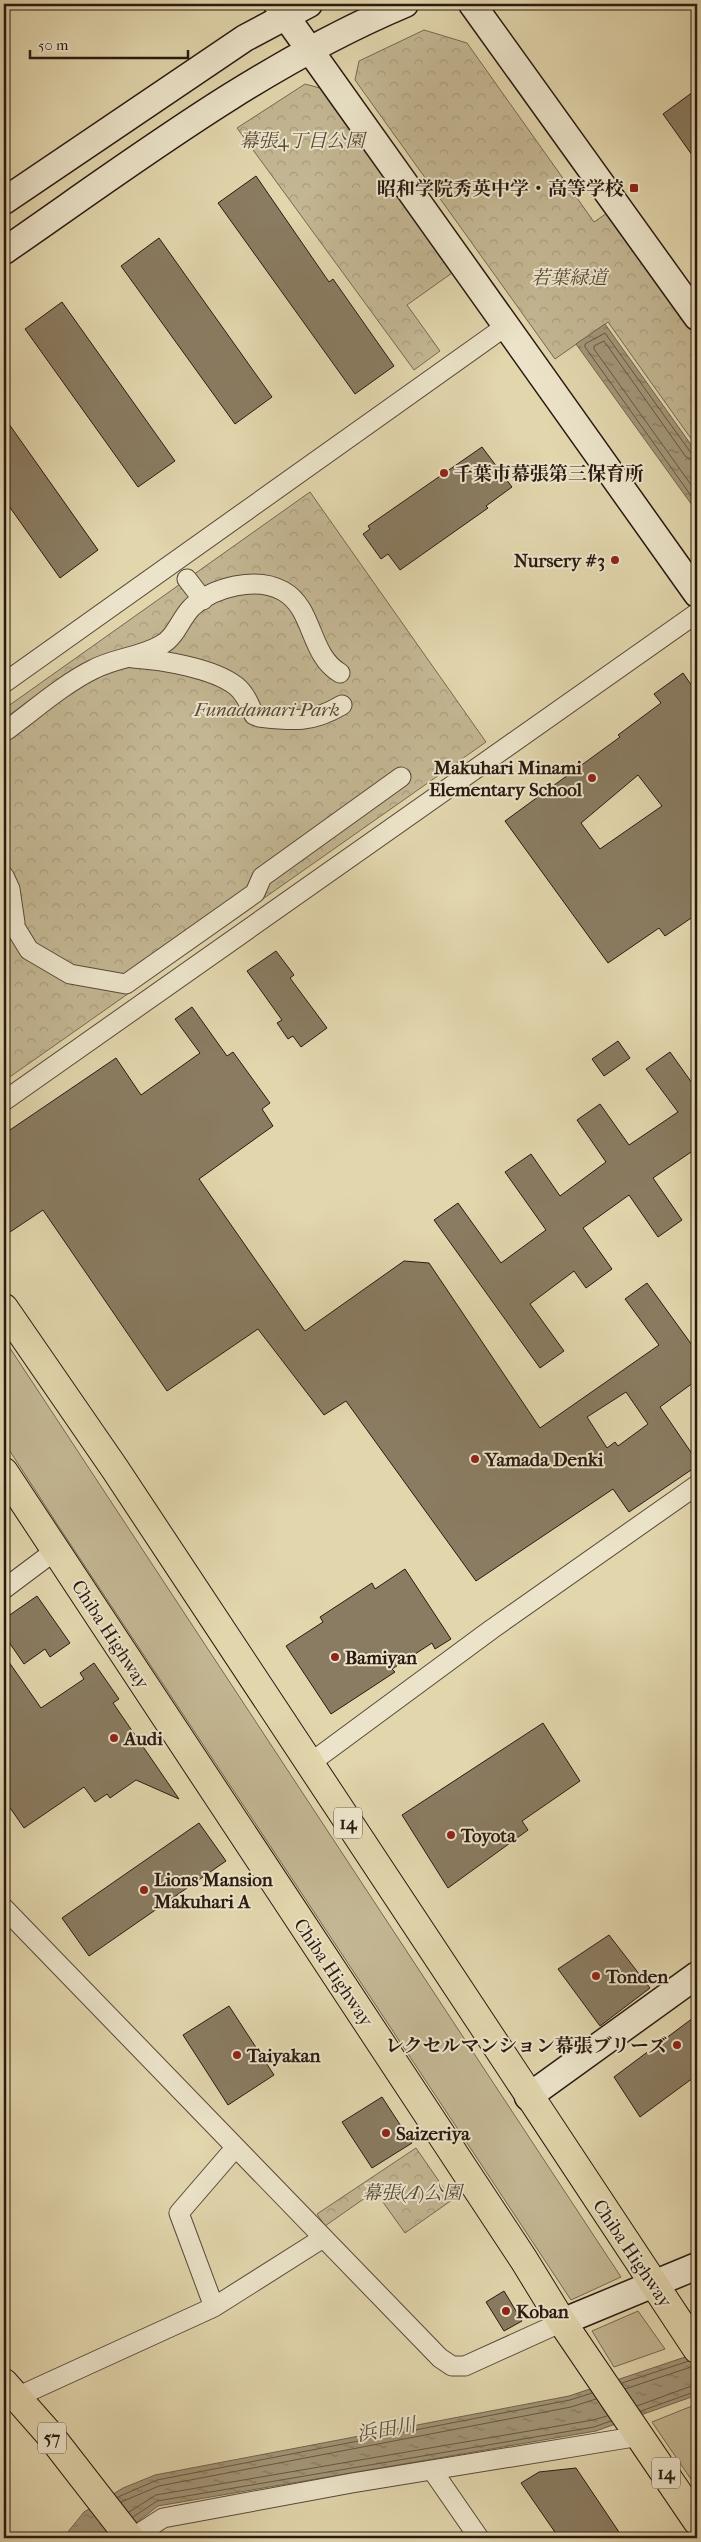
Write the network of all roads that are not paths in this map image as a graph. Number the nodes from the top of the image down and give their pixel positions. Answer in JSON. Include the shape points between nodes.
{"nodes":[{"id":1,"x":309,"y":4,"type":"edge"},
{"id":2,"x":406,"y":4,"type":"edge"},
{"id":3,"x":472,"y":4,"type":"edge"},
{"id":4,"x":282,"y":10,"type":"edge"},
{"id":5,"x":310,"y":49,"type":"junction"},
{"id":6,"x":4,"y":201,"type":"edge"},
{"id":7,"x":4,"y":251,"type":"edge"},
{"id":8,"x":697,"y":318,"type":"edge"},
{"id":9,"x":506,"y":326,"type":"junction"},
{"id":10,"x":187,"y":578,"type":"dead end"},
{"id":11,"x":697,"y":594,"type":"edge"},
{"id":12,"x":203,"y":600,"type":"junction"},
{"id":13,"x":697,"y":613,"type":"edge"},
{"id":14,"x":169,"y":641,"type":"junction"},
{"id":15,"x":127,"y":657,"type":"junction"},
{"id":16,"x":172,"y":664,"type":"junction"},
{"id":17,"x":340,"y":673,"type":"dead end"},
{"id":18,"x":4,"y":683,"type":"edge"},
{"id":19,"x":342,"y":705,"type":"dead end"},
{"id":20,"x":4,"y":732,"type":"edge"},
{"id":21,"x":401,"y":777,"type":"dead end"},
{"id":22,"x":4,"y":876,"type":"edge"},
{"id":23,"x":4,"y":909,"type":"edge"},
{"id":24,"x":16,"y":929,"type":"junction"},
{"id":25,"x":4,"y":1101,"type":"edge"},
{"id":26,"x":4,"y":1308,"type":"edge"},
{"id":27,"x":4,"y":1472,"type":"edge"},
{"id":28,"x":697,"y":1485,"type":"edge"},
{"id":29,"x":56,"y":1550,"type":"junction"},
{"id":30,"x":4,"y":1589,"type":"edge"},
{"id":31,"x":309,"y":1764,"type":"junction"},
{"id":32,"x":4,"y":1908,"type":"edge"},
{"id":33,"x":697,"y":1975,"type":"edge"},
{"id":34,"x":528,"y":2097,"type":"junction"},
{"id":35,"x":235,"y":2148,"type":"junction"},
{"id":36,"x":323,"y":2238,"type":"junction"},
{"id":37,"x":697,"y":2266,"type":"edge"},
{"id":38,"x":654,"y":2285,"type":"junction"},
{"id":39,"x":214,"y":2307,"type":"junction"},
{"id":40,"x":562,"y":2322,"type":"junction"},
{"id":41,"x":694,"y":2344,"type":"edge"},
{"id":42,"x":8,"y":2395,"type":"edge"},
{"id":43,"x":637,"y":2431,"type":"junction"},
{"id":44,"x":432,"y":2470,"type":"junction"},
{"id":45,"x":697,"y":2521,"type":"edge"},
{"id":46,"x":130,"y":2538,"type":"edge"},
{"id":47,"x":479,"y":2538,"type":"edge"}],
"edges":[{"from":1,"to":4,"type":"street"},
{"from":2,"to":5,"type":"street"},
{"from":3,"to":8,"type":"street"},
{"from":4,"to":5,"type":"street"},
{"from":4,"to":6,"type":"street"},
{"from":5,"to":7,"type":"street","via":[[234,94]]},
{"from":5,"to":9,"type":"street"},
{"from":9,"to":11,"type":"street"},
{"from":9,"to":18,"type":"street"},
{"from":10,"to":12,"type":"street"},
{"from":12,"to":14,"type":"street","via":[[186,614]]},
{"from":12,"to":17,"type":"street","via":[[234,586],[254,582],[274,586],[285,592],[300,608],[324,659]]},
{"from":13,"to":25,"type":"street"},
{"from":14,"to":15,"type":"street"},
{"from":14,"to":16,"type":"street","via":[[167,652]]},
{"from":15,"to":16,"type":"street"},
{"from":15,"to":20,"type":"street","via":[[82,675]]},
{"from":16,"to":19,"type":"street","via":[[212,674],[232,683],[244,694],[254,715],[259,717],[305,720],[326,715]]},
{"from":21,"to":24,"type":"street","via":[[262,877],[255,893],[126,984],[70,974],[29,950]]},
{"from":22,"to":24,"type":"street","via":[[10,889]]},
{"from":23,"to":24,"type":"street"},
{"from":26,"to":31,"type":"main road","name":"Chiba Highway","number":"14","via":[[115,1469]]},
{"from":27,"to":29,"type":"main road","name":"Chiba Highway","number":"14"},
{"from":28,"to":31,"type":"street","via":[[492,1629]]},
{"from":29,"to":30,"type":"street"},
{"from":29,"to":40,"type":"main road","name":"Chiba Highway","number":"14"},
{"from":31,"to":34,"type":"main road","name":"Chiba Highway","number":"14"},
{"from":32,"to":35,"type":"street"},
{"from":33,"to":34,"type":"street"},
{"from":34,"to":38,"type":"main road","name":"Chiba Highway","number":"14"},
{"from":35,"to":36,"type":"street"},
{"from":35,"to":39,"type":"street","via":[[179,2213]]},
{"from":36,"to":39,"type":"street"},
{"from":36,"to":40,"type":"street","via":[[440,2358],[452,2366],[465,2366],[486,2358]]},
{"from":37,"to":38,"type":"street"},
{"from":38,"to":40,"type":"street"},
{"from":38,"to":41,"type":"main road","name":"Chiba Highway","number":"14"},
{"from":39,"to":42,"type":"street"},
{"from":40,"to":43,"type":"main road","name":"Chiba Highway","number":"14"},
{"from":42,"to":46,"type":"main road","number":"57","via":[[98,2496]]},
{"from":43,"to":44,"type":"street"},
{"from":43,"to":45,"type":"main road","name":"Chiba Highway","number":"14"},
{"from":44,"to":46,"type":"street","via":[[163,2518]]},
{"from":44,"to":47,"type":"street"}]}
